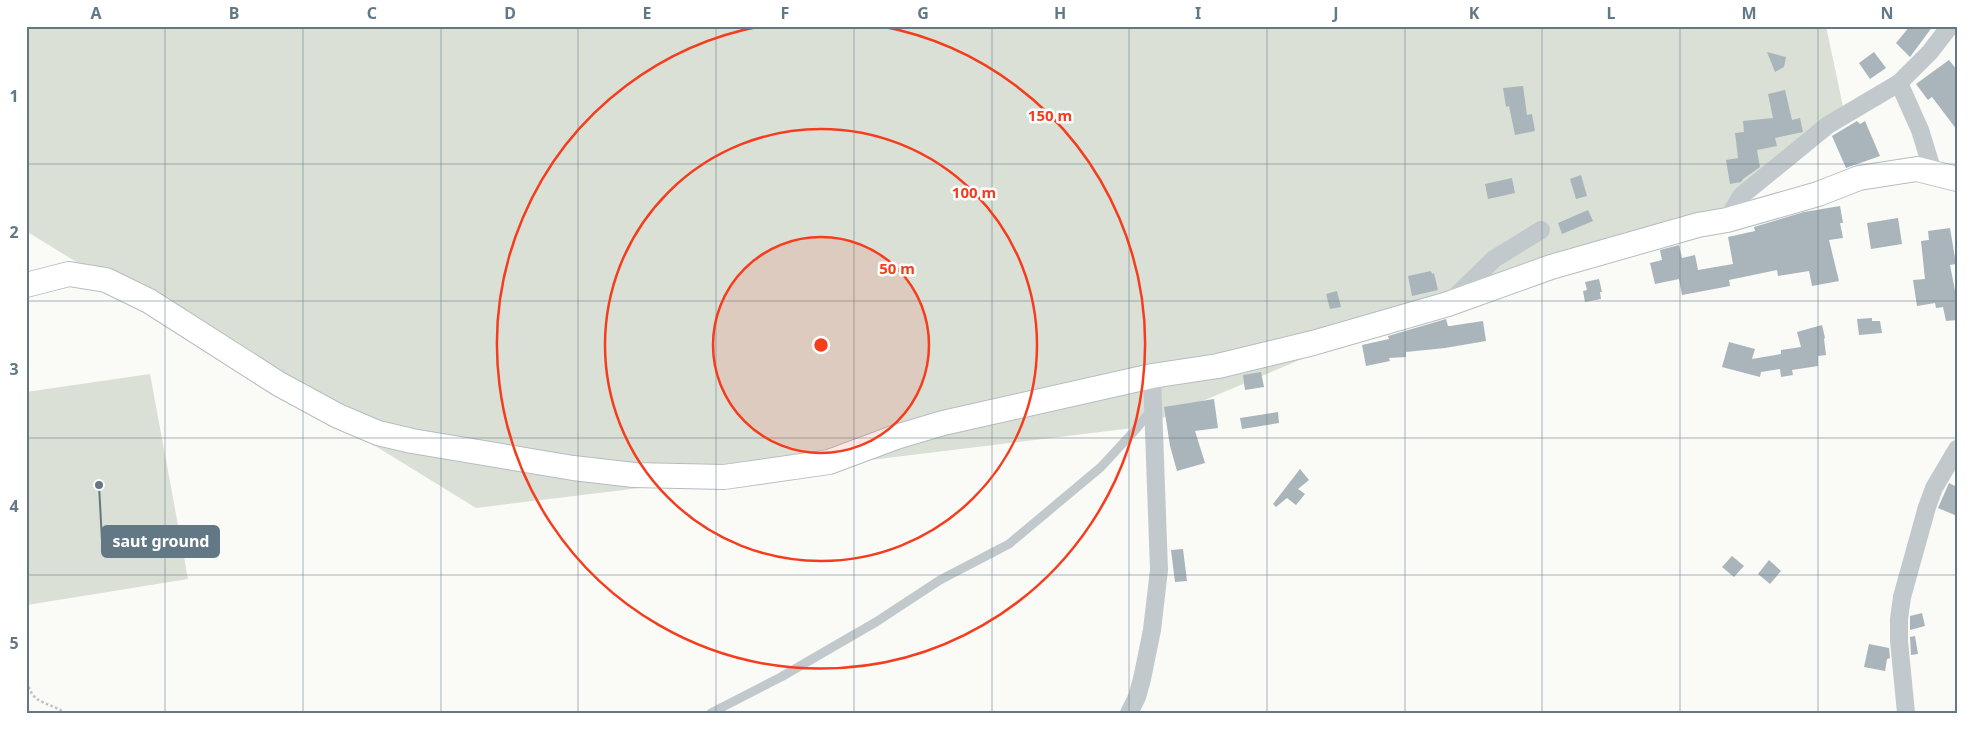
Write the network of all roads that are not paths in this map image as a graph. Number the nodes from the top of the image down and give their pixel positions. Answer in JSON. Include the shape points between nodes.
{"nodes":[{"id":1,"x":1950,"y":26,"type":"edge"},
{"id":2,"x":1899,"y":83,"type":"junction"},
{"id":3,"x":1933,"y":172,"type":"junction"},
{"id":4,"x":1957,"y":180,"type":"edge"},
{"id":5,"x":1726,"y":220,"type":"junction"},
{"id":6,"x":1541,"y":230,"type":"dead end"},
{"id":7,"x":26,"y":285,"type":"edge"},
{"id":8,"x":1448,"y":304,"type":"junction"},
{"id":9,"x":1152,"y":376,"type":"junction"},
{"id":10,"x":1153,"y":408,"type":"junction"},
{"id":11,"x":1957,"y":449,"type":"edge"},
{"id":12,"x":711,"y":713,"type":"edge"},
{"id":13,"x":1129,"y":713,"type":"edge"},
{"id":14,"x":1906,"y":713,"type":"edge"}],
"edges":[{"from":1,"to":2,"type":"street"},
{"from":2,"to":3,"type":"street","via":[[1920,130]]},
{"from":2,"to":5,"type":"street","via":[[1828,125],[1741,196]]},
{"from":3,"to":4,"type":"street"},
{"from":3,"to":5,"type":"street","via":[[1917,169],[1860,178],[1818,194]]},
{"from":5,"to":8,"type":"street","via":[[1551,267]]},
{"from":6,"to":8,"type":"street","via":[[1494,259]]},
{"from":7,"to":9,"type":"street","via":[[69,274],[106,280],[149,301],[279,384],[338,416],[378,433],[634,475],[724,477],[829,462],[943,423]]},
{"from":8,"to":9,"type":"street","via":[[1218,366]]},
{"from":9,"to":10,"type":"street"},
{"from":10,"to":12,"type":"lane","via":[[1101,467],[1009,544],[940,580],[876,622],[781,677]]},
{"from":10,"to":13,"type":"street","via":[[1159,570],[1142,679]]},
{"from":11,"to":14,"type":"street","via":[[1926,507],[1902,597],[1899,641]]}]}
